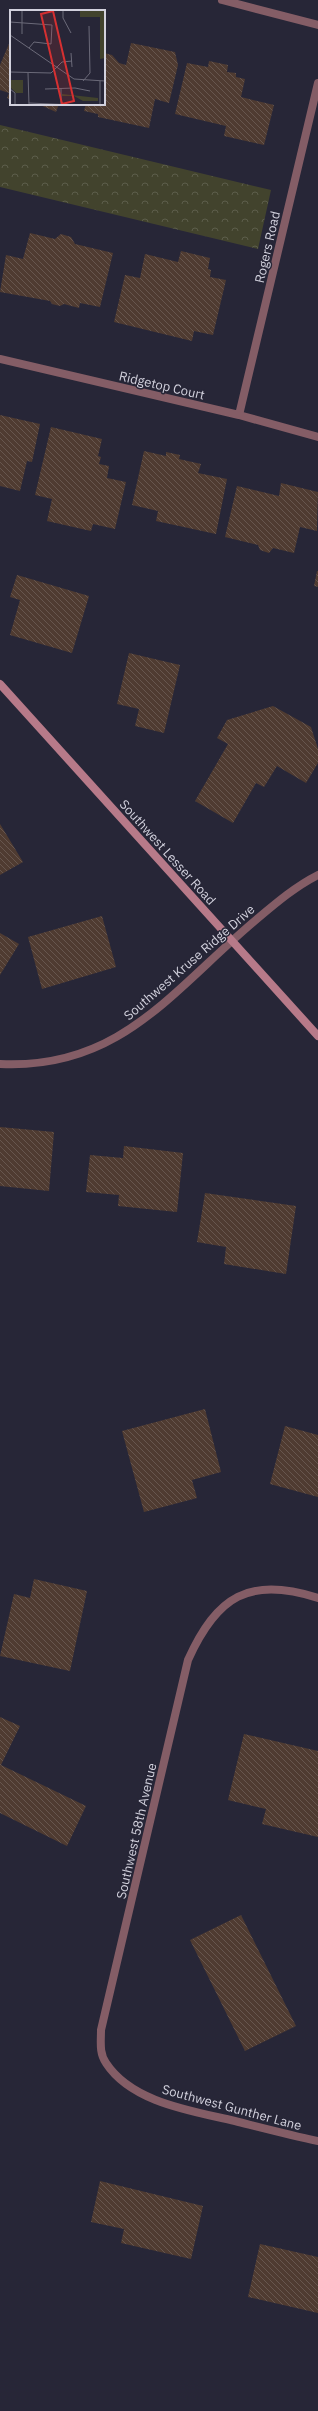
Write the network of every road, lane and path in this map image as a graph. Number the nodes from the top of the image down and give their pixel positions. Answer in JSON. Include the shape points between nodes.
{"nodes":[{"id":1,"x":222,"y":0,"type":"edge"},
{"id":2,"x":318,"y":24,"type":"edge"},
{"id":3,"x":318,"y":83,"type":"edge"},
{"id":4,"x":0,"y":359,"type":"edge"},
{"id":5,"x":239,"y":415,"type":"junction"},
{"id":6,"x":318,"y":437,"type":"edge"},
{"id":7,"x":0,"y":684,"type":"edge"},
{"id":8,"x":318,"y":875,"type":"edge"},
{"id":9,"x":231,"y":940,"type":"junction"},
{"id":10,"x":318,"y":1036,"type":"edge"},
{"id":11,"x":0,"y":1064,"type":"edge"},
{"id":12,"x":318,"y":1598,"type":"edge"},
{"id":13,"x":105,"y":2062,"type":"joint"},
{"id":14,"x":318,"y":2142,"type":"edge"}],
"edges":[{"from":1,"to":2,"type":"street"},
{"from":3,"to":5,"type":"street","name":"Rogers Road"},
{"from":4,"to":5,"type":"street","name":"Ridgetop Court"},
{"from":5,"to":6,"type":"street","name":"Ridgetop Court"},
{"from":7,"to":9,"type":"street","name":"Southwest Lesser Road"},
{"from":8,"to":9,"type":"street","name":"Southwest Kruse Ridge Drive","via":[[304,882]]},
{"from":9,"to":10,"type":"street","name":"Southwest Lesser Road"},
{"from":9,"to":11,"type":"street","name":"Southwest Kruse Ridge Drive","via":[[150,1015],[109,1042],[78,1055],[51,1061],[23,1065]]},
{"from":12,"to":13,"type":"street","name":"Southwest 58th Avenue","via":[[290,1590],[256,1589],[237,1596],[216,1612],[205,1626],[188,1660],[101,2030],[100,2048]]},
{"from":13,"to":14,"type":"street","name":"Southwest Gunther Lane","via":[[130,2086],[155,2099]]}]}
